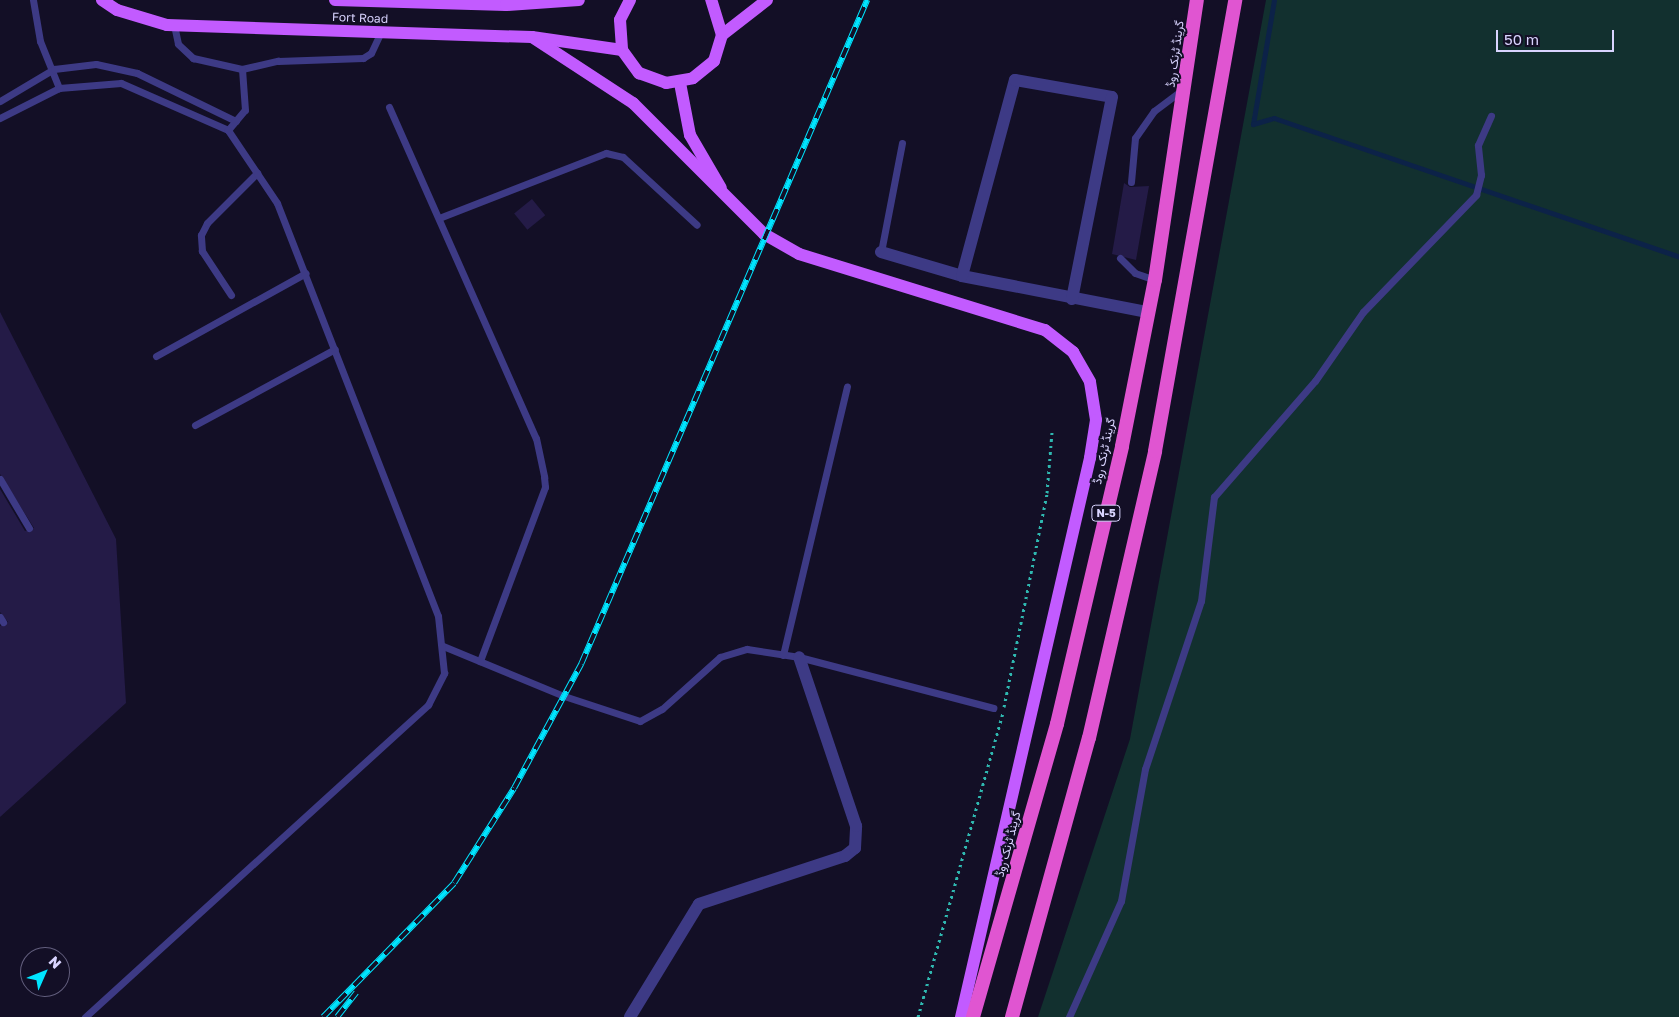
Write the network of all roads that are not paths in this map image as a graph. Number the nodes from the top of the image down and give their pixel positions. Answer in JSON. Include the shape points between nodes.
{"nodes":[{"id":1,"x":33,"y":0,"type":"edge"},
{"id":2,"x":102,"y":0,"type":"edge"},
{"id":3,"x":335,"y":0,"type":"edge"},
{"id":4,"x":579,"y":0,"type":"edge"},
{"id":5,"x":630,"y":0,"type":"edge"},
{"id":6,"x":711,"y":0,"type":"edge"},
{"id":7,"x":767,"y":0,"type":"edge"},
{"id":8,"x":1197,"y":0,"type":"edge"},
{"id":9,"x":1236,"y":0,"type":"edge"},
{"id":10,"x":556,"y":2,"type":"edge"},
{"id":11,"x":510,"y":3,"type":"edge"},
{"id":12,"x":174,"y":25,"type":"junction"},
{"id":13,"x":381,"y":32,"type":"junction"},
{"id":14,"x":722,"y":35,"type":"junction"},
{"id":15,"x":532,"y":37,"type":"junction"},
{"id":16,"x":622,"y":50,"type":"junction"},
{"id":17,"x":54,"y":69,"type":"junction"},
{"id":18,"x":242,"y":69,"type":"junction"},
{"id":19,"x":680,"y":83,"type":"junction"},
{"id":20,"x":59,"y":88,"type":"junction"},
{"id":21,"x":1185,"y":88,"type":"junction"},
{"id":22,"x":0,"y":101,"type":"edge"},
{"id":23,"x":390,"y":107,"type":"dead end"},
{"id":24,"x":1491,"y":116,"type":"dead end"},
{"id":25,"x":0,"y":118,"type":"edge"},
{"id":26,"x":236,"y":121,"type":"junction"},
{"id":27,"x":228,"y":130,"type":"junction"},
{"id":28,"x":902,"y":143,"type":"dead end"},
{"id":29,"x":257,"y":173,"type":"junction"},
{"id":30,"x":1131,"y":182,"type":"dead end"},
{"id":31,"x":730,"y":205,"type":"junction"},
{"id":32,"x":439,"y":218,"type":"junction"},
{"id":33,"x":697,"y":225,"type":"dead end"},
{"id":34,"x":881,"y":252,"type":"joint"},
{"id":35,"x":1120,"y":258,"type":"dead end"},
{"id":36,"x":306,"y":273,"type":"junction"},
{"id":37,"x":962,"y":276,"type":"junction"},
{"id":38,"x":1155,"y":280,"type":"junction"},
{"id":39,"x":231,"y":295,"type":"dead end"},
{"id":40,"x":1072,"y":299,"type":"junction"},
{"id":41,"x":1148,"y":312,"type":"junction"},
{"id":42,"x":335,"y":349,"type":"junction"},
{"id":43,"x":156,"y":356,"type":"dead end"},
{"id":44,"x":847,"y":387,"type":"dead end"},
{"id":45,"x":195,"y":425,"type":"dead end"},
{"id":46,"x":0,"y":478,"type":"edge"},
{"id":47,"x":29,"y":528,"type":"dead end"},
{"id":48,"x":443,"y":646,"type":"junction"},
{"id":49,"x":783,"y":654,"type":"junction"},
{"id":50,"x":799,"y":657,"type":"junction"},
{"id":51,"x":480,"y":661,"type":"junction"},
{"id":52,"x":993,"y":708,"type":"dead end"},
{"id":53,"x":85,"y":1017,"type":"edge"},
{"id":54,"x":630,"y":1017,"type":"edge"},
{"id":55,"x":960,"y":1017,"type":"edge"},
{"id":56,"x":973,"y":1017,"type":"edge"},
{"id":57,"x":1012,"y":1017,"type":"edge"},
{"id":58,"x":1068,"y":1017,"type":"edge"}],
"edges":[{"from":1,"to":17,"type":"lane","via":[[40,41]]},
{"from":2,"to":12,"type":"main road","name":"Fort Road","via":[[117,10]]},
{"from":3,"to":11,"type":"main road","name":"Fort Road"},
{"from":4,"to":10,"type":"main road","name":"Fort Road"},
{"from":5,"to":16,"type":"main road","via":[[620,20]]},
{"from":6,"to":14,"type":"main road"},
{"from":7,"to":14,"type":"main road"},
{"from":8,"to":21,"type":"highway","name":"گرینڈ ٹرنک روڈ","number":"N-5"},
{"from":9,"to":57,"type":"highway","number":"N-5","via":[[1155,451],[1089,738]]},
{"from":10,"to":11,"type":"main road","name":"Fort Road"},
{"from":12,"to":13,"type":"main road","name":"Fort Road"},
{"from":12,"to":18,"type":"lane","via":[[178,44],[193,58]]},
{"from":13,"to":15,"type":"main road","name":"Fort Road"},
{"from":13,"to":18,"type":"lane","via":[[371,53],[363,58],[278,62]]},
{"from":14,"to":19,"type":"main road","via":[[714,61],[704,71]]},
{"from":15,"to":16,"type":"main road","name":"Fort Road"},
{"from":15,"to":31,"type":"main road","via":[[633,103]]},
{"from":16,"to":19,"type":"main road","via":[[639,73],[666,84]]},
{"from":17,"to":20,"type":"lane"},
{"from":17,"to":22,"type":"lane"},
{"from":17,"to":26,"type":"lane","via":[[96,64],[137,73]]},
{"from":18,"to":26,"type":"lane","via":[[246,110]]},
{"from":19,"to":31,"type":"main road","via":[[690,135]]},
{"from":20,"to":25,"type":"lane"},
{"from":20,"to":27,"type":"lane","via":[[121,83]]},
{"from":21,"to":30,"type":"lane","via":[[1154,111],[1135,138]]},
{"from":21,"to":38,"type":"highway","name":"گرینڈ ٹرنک روڈ","number":"N-5"},
{"from":23,"to":32,"type":"lane"},
{"from":24,"to":58,"type":"lane","via":[[1478,145],[1481,175],[1476,195],[1363,312],[1315,381],[1214,498],[1201,601],[1145,769],[1122,901]]},
{"from":26,"to":27,"type":"lane"},
{"from":27,"to":29,"type":"lane"},
{"from":28,"to":34,"type":"lane"},
{"from":29,"to":36,"type":"lane","via":[[278,203]]},
{"from":29,"to":39,"type":"lane","via":[[207,223],[201,235],[202,250]]},
{"from":31,"to":55,"type":"main road","via":[[764,234],[799,254],[1045,330],[1073,352],[1090,382],[1096,420],[1090,458]]},
{"from":32,"to":33,"type":"lane","via":[[606,153],[623,157]]},
{"from":32,"to":51,"type":"lane","via":[[536,438],[546,487]]},
{"from":34,"to":37,"type":"street"},
{"from":35,"to":38,"type":"lane","via":[[1135,273]]},
{"from":36,"to":42,"type":"lane"},
{"from":36,"to":43,"type":"lane"},
{"from":37,"to":40,"type":"street"},
{"from":37,"to":40,"type":"street","via":[[1014,80],[1112,97]]},
{"from":38,"to":41,"type":"highway","name":"گرینڈ ٹرنک روڈ","number":"N-5"},
{"from":40,"to":41,"type":"street"},
{"from":41,"to":56,"type":"highway","name":"گرینڈ ٹرنک روڈ","number":"N-5","via":[[1057,724]]},
{"from":42,"to":45,"type":"lane"},
{"from":42,"to":48,"type":"lane","via":[[438,616]]},
{"from":44,"to":49,"type":"lane"},
{"from":46,"to":47,"type":"lane"},
{"from":48,"to":51,"type":"lane"},
{"from":48,"to":53,"type":"lane","via":[[444,673],[428,705]]},
{"from":49,"to":50,"type":"lane"},
{"from":49,"to":51,"type":"lane","via":[[747,649],[720,657],[662,709],[640,721],[564,696]]},
{"from":50,"to":52,"type":"lane"},
{"from":50,"to":54,"type":"street","via":[[856,826],[855,848],[845,856],[699,904]]}]}
